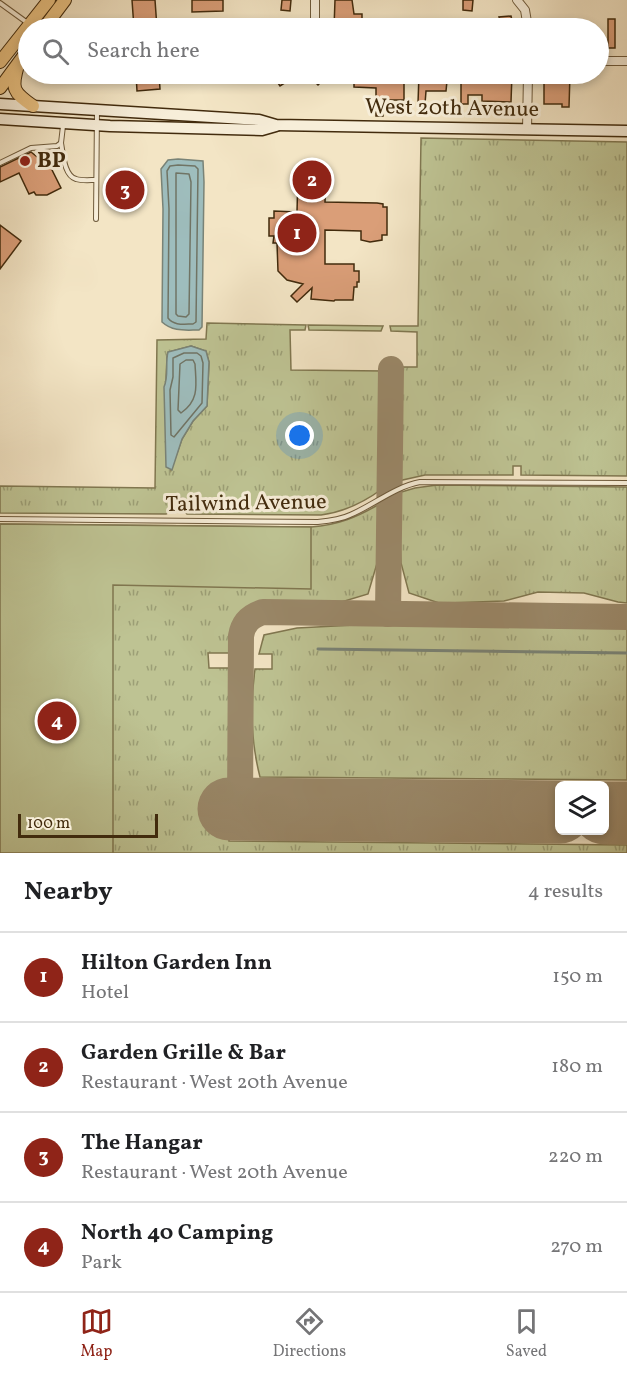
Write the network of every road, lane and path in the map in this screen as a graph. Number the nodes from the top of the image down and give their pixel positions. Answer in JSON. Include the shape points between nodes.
{"nodes":[{"id":1,"x":49,"y":0,"type":"edge"},
{"id":2,"x":65,"y":0,"type":"edge"},
{"id":3,"x":315,"y":0,"type":"edge"},
{"id":4,"x":517,"y":0,"type":"edge"},
{"id":5,"x":0,"y":3,"type":"edge"},
{"id":6,"x":21,"y":18,"type":"edge"},
{"id":7,"x":35,"y":18,"type":"edge"},
{"id":8,"x":52,"y":18,"type":"edge"},
{"id":9,"x":315,"y":18,"type":"edge"},
{"id":10,"x":526,"y":18,"type":"edge"},
{"id":11,"x":18,"y":39,"type":"edge"},
{"id":12,"x":609,"y":61,"type":"edge"},
{"id":13,"x":627,"y":61,"type":"edge"},
{"id":14,"x":0,"y":62,"type":"edge"},
{"id":15,"x":18,"y":65,"type":"joint"},
{"id":16,"x":528,"y":84,"type":"edge"},
{"id":17,"x":0,"y":88,"type":"edge"},
{"id":18,"x":0,"y":104,"type":"edge"},
{"id":19,"x":33,"y":106,"type":"junction"},
{"id":20,"x":98,"y":110,"type":"junction"},
{"id":21,"x":0,"y":119,"type":"edge"},
{"id":22,"x":63,"y":123,"type":"junction"},
{"id":23,"x":97,"y":125,"type":"junction"},
{"id":24,"x":276,"y":125,"type":"junction"},
{"id":25,"x":527,"y":130,"type":"junction"},
{"id":26,"x":627,"y":131,"type":"edge"},
{"id":27,"x":61,"y":143,"type":"junction"},
{"id":28,"x":0,"y":163,"type":"edge"},
{"id":29,"x":96,"y":180,"type":"junction"},
{"id":30,"x":96,"y":219,"type":"dead end"},
{"id":31,"x":627,"y":483,"type":"edge"},
{"id":32,"x":0,"y":519,"type":"edge"}],
"edges":[{"from":1,"to":7,"type":"main road"},
{"from":2,"to":8,"type":"main road"},
{"from":3,"to":9,"type":"street"},
{"from":4,"to":10,"type":"street"},
{"from":5,"to":6,"type":"lane"},
{"from":11,"to":14,"type":"main road"},
{"from":12,"to":13,"type":"street"},
{"from":15,"to":17,"type":"main road"},
{"from":15,"to":19,"type":"main road","via":[[14,88]]},
{"from":16,"to":25,"type":"street"},
{"from":18,"to":19,"type":"main road","name":"West 20th Avenue"},
{"from":19,"to":20,"type":"main road","name":"West 20th Avenue"},
{"from":20,"to":23,"type":"lane"},
{"from":20,"to":24,"type":"main road","name":"West 20th Avenue","via":[[259,120]]},
{"from":21,"to":22,"type":"main road","name":"West 20th Avenue"},
{"from":22,"to":23,"type":"main road","name":"West 20th Avenue"},
{"from":22,"to":27,"type":"lane"},
{"from":23,"to":24,"type":"main road","name":"West 20th Avenue","via":[[262,130]]},
{"from":23,"to":29,"type":"lane"},
{"from":24,"to":25,"type":"main road","name":"West 20th Avenue"},
{"from":25,"to":26,"type":"main road","name":"West 20th Avenue"},
{"from":27,"to":28,"type":"lane","via":[[57,147],[31,148]]},
{"from":27,"to":29,"type":"lane","via":[[70,176]]},
{"from":29,"to":30,"type":"lane"},
{"from":31,"to":32,"type":"lane","name":"Tailwind Avenue","via":[[420,482],[348,516],[317,522]]}]}
